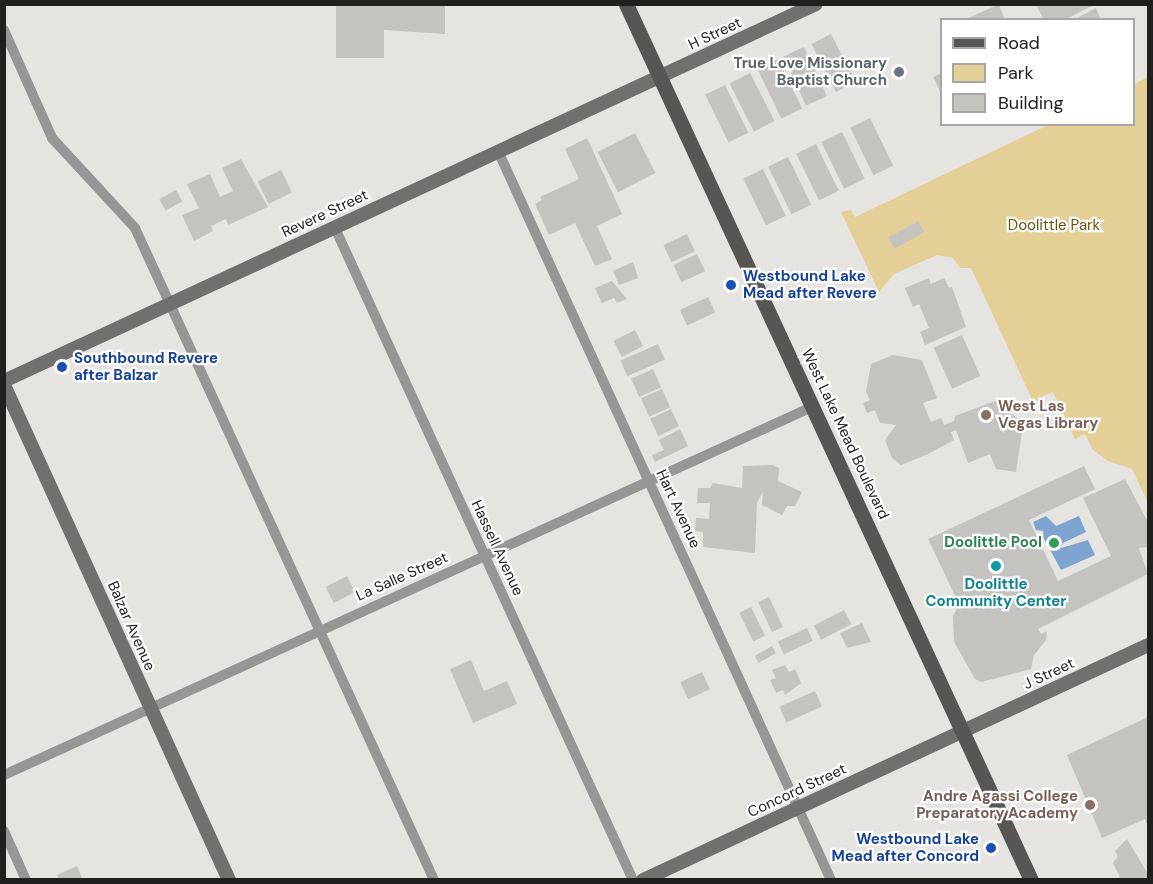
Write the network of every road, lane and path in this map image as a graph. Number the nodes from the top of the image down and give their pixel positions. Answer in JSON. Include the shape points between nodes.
{"nodes":[{"id":1,"x":626,"y":4,"type":"edge"},
{"id":2,"x":816,"y":4,"type":"edge"},
{"id":3,"x":4,"y":30,"type":"edge"},
{"id":4,"x":660,"y":77,"type":"junction"},
{"id":5,"x":498,"y":151,"type":"junction"},
{"id":6,"x":335,"y":228,"type":"junction"},
{"id":7,"x":172,"y":304,"type":"junction"},
{"id":8,"x":4,"y":383,"type":"edge"},
{"id":9,"x":813,"y":407,"type":"junction"},
{"id":10,"x":649,"y":481,"type":"junction"},
{"id":11,"x":485,"y":556,"type":"junction"},
{"id":12,"x":321,"y":631,"type":"junction"},
{"id":13,"x":1149,"y":645,"type":"edge"},
{"id":14,"x":150,"y":708,"type":"junction"},
{"id":15,"x":963,"y":733,"type":"junction"},
{"id":16,"x":4,"y":775,"type":"edge"},
{"id":17,"x":799,"y":809,"type":"junction"},
{"id":18,"x":4,"y":831,"type":"edge"},
{"id":19,"x":26,"y":879,"type":"edge"},
{"id":20,"x":229,"y":879,"type":"edge"},
{"id":21,"x":434,"y":879,"type":"edge"},
{"id":22,"x":633,"y":879,"type":"edge"},
{"id":23,"x":644,"y":879,"type":"edge"},
{"id":24,"x":831,"y":879,"type":"edge"},
{"id":25,"x":1031,"y":879,"type":"edge"}],
"edges":[{"from":1,"to":4,"type":"main road","name":"West Lake Mead Boulevard"},
{"from":2,"to":4,"type":"street","name":"H Street"},
{"from":3,"to":7,"type":"street","via":[[52,138],[135,228]]},
{"from":4,"to":5,"type":"street","name":"Revere Street"},
{"from":4,"to":9,"type":"main road","name":"West Lake Mead Boulevard"},
{"from":5,"to":6,"type":"street","name":"Revere Street"},
{"from":5,"to":10,"type":"street","name":"Hart Avenue"},
{"from":6,"to":7,"type":"street","name":"Revere Street"},
{"from":6,"to":11,"type":"street","name":"Hassell Avenue"},
{"from":7,"to":8,"type":"street","name":"Revere Street"},
{"from":7,"to":12,"type":"street"},
{"from":8,"to":14,"type":"street","name":"Balzar Avenue"},
{"from":9,"to":10,"type":"street","name":"La Salle Street"},
{"from":9,"to":15,"type":"main road","name":"West Lake Mead Boulevard"},
{"from":10,"to":11,"type":"street","name":"La Salle Street"},
{"from":10,"to":17,"type":"street","name":"Hart Avenue"},
{"from":11,"to":12,"type":"street","name":"La Salle Street"},
{"from":11,"to":22,"type":"street","name":"Hassell Avenue"},
{"from":12,"to":14,"type":"street","name":"La Salle Street"},
{"from":12,"to":21,"type":"street"},
{"from":13,"to":15,"type":"street","name":"J Street"},
{"from":14,"to":16,"type":"street","name":"La Salle Street"},
{"from":14,"to":20,"type":"street","name":"Balzar Avenue"},
{"from":15,"to":17,"type":"street","name":"Concord Street"},
{"from":15,"to":25,"type":"main road","name":"West Lake Mead Boulevard"},
{"from":17,"to":23,"type":"street","name":"Concord Street"},
{"from":17,"to":24,"type":"street","name":"Hart Avenue"},
{"from":18,"to":19,"type":"street"}]}
